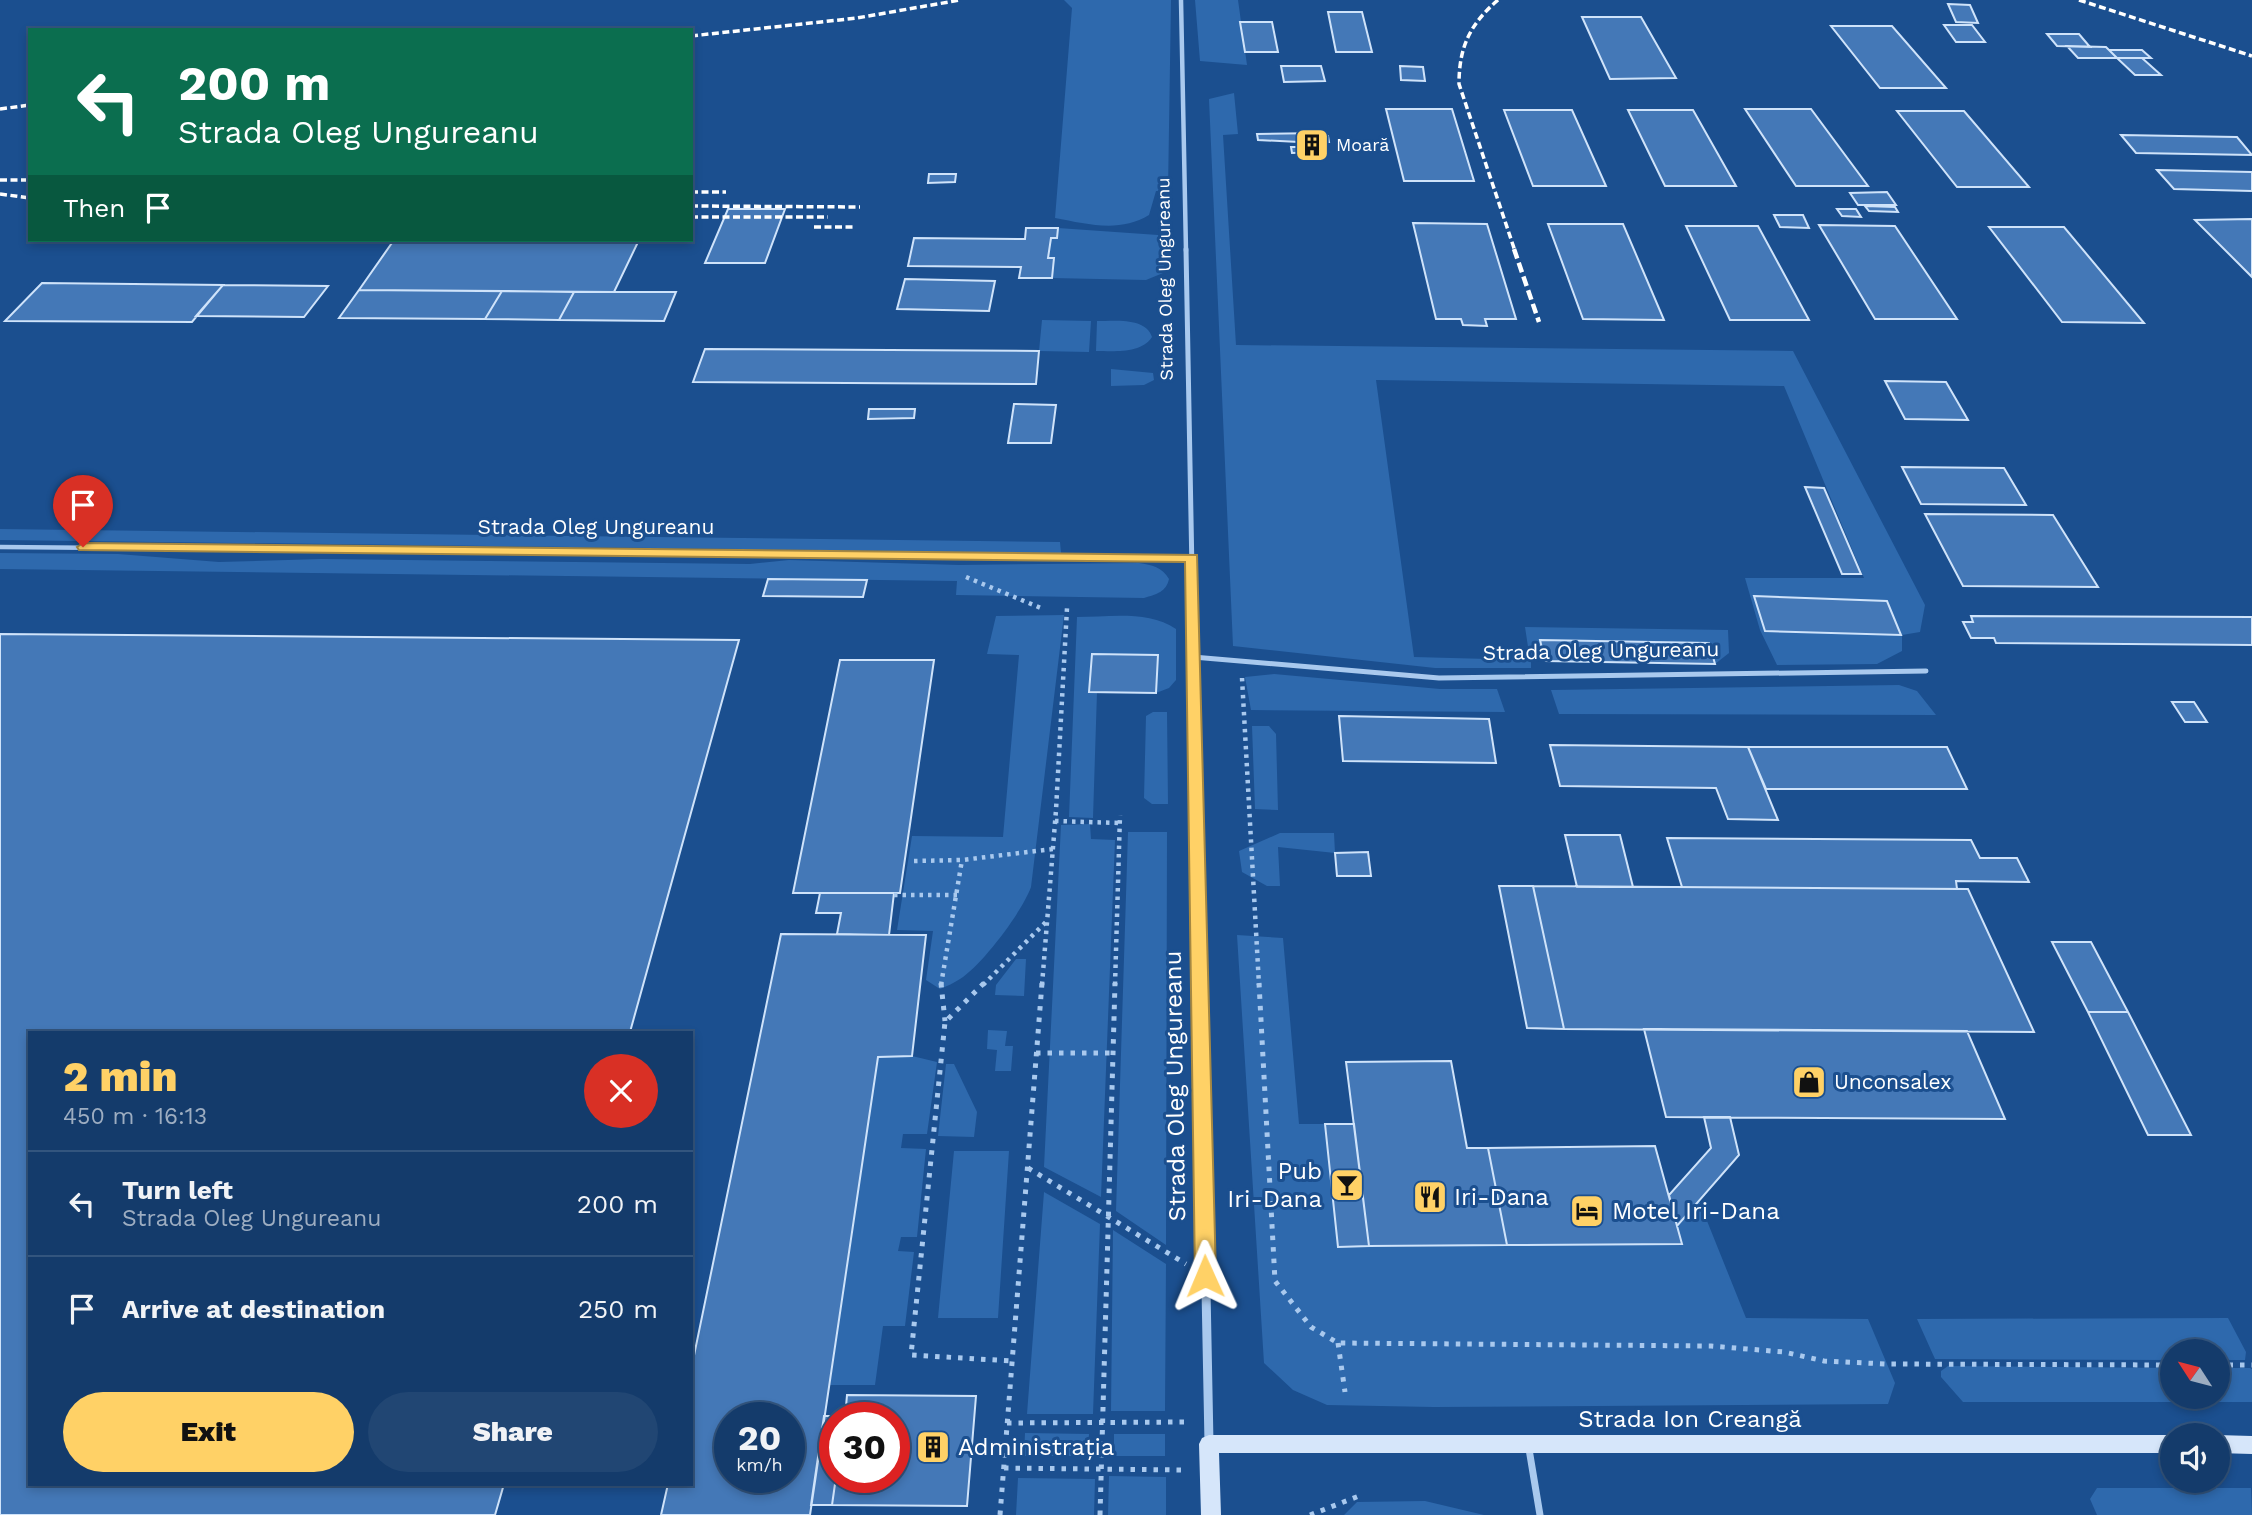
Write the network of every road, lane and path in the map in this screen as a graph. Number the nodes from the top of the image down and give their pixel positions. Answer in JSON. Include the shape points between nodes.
{"nodes":[{"id":1,"x":1181,"y":0,"type":"edge"},
{"id":2,"x":0,"y":547,"type":"edge"},
{"id":3,"x":918,"y":554,"type":"junction"},
{"id":4,"x":1192,"y":558,"type":"junction"},
{"id":5,"x":1041,"y":608,"type":"dead end"},
{"id":6,"x":1067,"y":608,"type":"dead end"},
{"id":7,"x":1194,"y":657,"type":"junction"},
{"id":8,"x":1242,"y":661,"type":"junction"},
{"id":9,"x":1926,"y":671,"type":"dead end"},
{"id":10,"x":1119,"y":814,"type":"dead end"},
{"id":11,"x":1055,"y":821,"type":"junction"},
{"id":12,"x":1120,"y":823,"type":"junction"},
{"id":13,"x":1053,"y":849,"type":"junction"},
{"id":14,"x":962,"y":860,"type":"junction"},
{"id":15,"x":914,"y":861,"type":"dead end"},
{"id":16,"x":894,"y":895,"type":"dead end"},
{"id":17,"x":958,"y":895,"type":"junction"},
{"id":18,"x":1047,"y":921,"type":"junction"},
{"id":19,"x":945,"y":1022,"type":"junction"},
{"id":20,"x":1036,"y":1053,"type":"junction"},
{"id":21,"x":1113,"y":1053,"type":"junction"},
{"id":22,"x":1028,"y":1168,"type":"junction"},
{"id":23,"x":1108,"y":1219,"type":"junction"},
{"id":24,"x":1205,"y":1276,"type":"junction"},
{"id":25,"x":1338,"y":1343,"type":"junction"},
{"id":26,"x":1012,"y":1361,"type":"junction"},
{"id":27,"x":2160,"y":1365,"type":"edge"},
{"id":28,"x":2230,"y":1365,"type":"edge"},
{"id":29,"x":2252,"y":1365,"type":"edge"},
{"id":30,"x":1345,"y":1392,"type":"dead end"},
{"id":31,"x":1209,"y":1422,"type":"junction"},
{"id":32,"x":1007,"y":1423,"type":"junction"},
{"id":33,"x":1102,"y":1423,"type":"junction"},
{"id":34,"x":1209,"y":1444,"type":"junction"},
{"id":35,"x":2160,"y":1444,"type":"edge"},
{"id":36,"x":2230,"y":1444,"type":"edge"},
{"id":37,"x":1528,"y":1445,"type":"junction"},
{"id":38,"x":2252,"y":1445,"type":"edge"},
{"id":39,"x":1004,"y":1468,"type":"junction"},
{"id":40,"x":1101,"y":1469,"type":"junction"},
{"id":41,"x":1209,"y":1470,"type":"junction"},
{"id":42,"x":1359,"y":1496,"type":"dead end"},
{"id":43,"x":1000,"y":1515,"type":"edge"},
{"id":44,"x":1100,"y":1515,"type":"edge"},
{"id":45,"x":1211,"y":1515,"type":"edge"},
{"id":46,"x":1310,"y":1515,"type":"edge"},
{"id":47,"x":1540,"y":1515,"type":"edge"}],
"edges":[{"from":1,"to":4,"type":"street","name":"Strada Oleg Ungureanu"},
{"from":2,"to":3,"type":"lane","name":"Strada Oleg Ungureanu"},
{"from":3,"to":4,"type":"lane","name":"Strada Oleg Ungureanu"},
{"from":3,"to":5,"type":"path"},
{"from":4,"to":7,"type":"street","name":"Strada Oleg Ungureanu"},
{"from":6,"to":11,"type":"path"},
{"from":7,"to":8,"type":"lane","name":"Strada Oleg Ungureanu"},
{"from":7,"to":24,"type":"street","name":"Strada Oleg Ungureanu"},
{"from":8,"to":9,"type":"lane","name":"Strada Oleg Ungureanu","via":[[1439,678]]},
{"from":8,"to":25,"type":"path","via":[[1275,1281],[1311,1327]]},
{"from":10,"to":12,"type":"path"},
{"from":11,"to":12,"type":"path"},
{"from":11,"to":13,"type":"path"},
{"from":12,"to":21,"type":"path"},
{"from":13,"to":14,"type":"path"},
{"from":13,"to":18,"type":"path"},
{"from":14,"to":15,"type":"path"},
{"from":14,"to":17,"type":"path"},
{"from":16,"to":17,"type":"path"},
{"from":17,"to":19,"type":"path","via":[[940,989]]},
{"from":18,"to":19,"type":"path"},
{"from":18,"to":20,"type":"path"},
{"from":19,"to":26,"type":"path","via":[[911,1355]]},
{"from":20,"to":21,"type":"path"},
{"from":20,"to":22,"type":"path"},
{"from":21,"to":23,"type":"path"},
{"from":22,"to":23,"type":"path"},
{"from":22,"to":26,"type":"path"},
{"from":23,"to":24,"type":"path"},
{"from":23,"to":33,"type":"path"},
{"from":24,"to":31,"type":"street","name":"Strada Oleg Ungureanu"},
{"from":25,"to":27,"type":"path","via":[[1712,1346],[1886,1364]]},
{"from":25,"to":30,"type":"path"},
{"from":26,"to":32,"type":"path"},
{"from":28,"to":29,"type":"path"},
{"from":31,"to":33,"type":"path"},
{"from":31,"to":34,"type":"street","name":"Strada Oleg Ungureanu"},
{"from":32,"to":33,"type":"path"},
{"from":32,"to":39,"type":"path"},
{"from":33,"to":40,"type":"path"},
{"from":34,"to":37,"type":"street","name":"Strada Ion Creangă"},
{"from":34,"to":41,"type":"street","name":"Strada Oleg Ungureanu"},
{"from":35,"to":37,"type":"street","name":"Strada Ion Creangă"},
{"from":36,"to":38,"type":"street"},
{"from":37,"to":47,"type":"lane"},
{"from":39,"to":40,"type":"path"},
{"from":39,"to":43,"type":"path"},
{"from":40,"to":41,"type":"path"},
{"from":40,"to":44,"type":"path"},
{"from":41,"to":45,"type":"street","name":"Strada Oleg Ungureanu"},
{"from":42,"to":46,"type":"path"}]}
